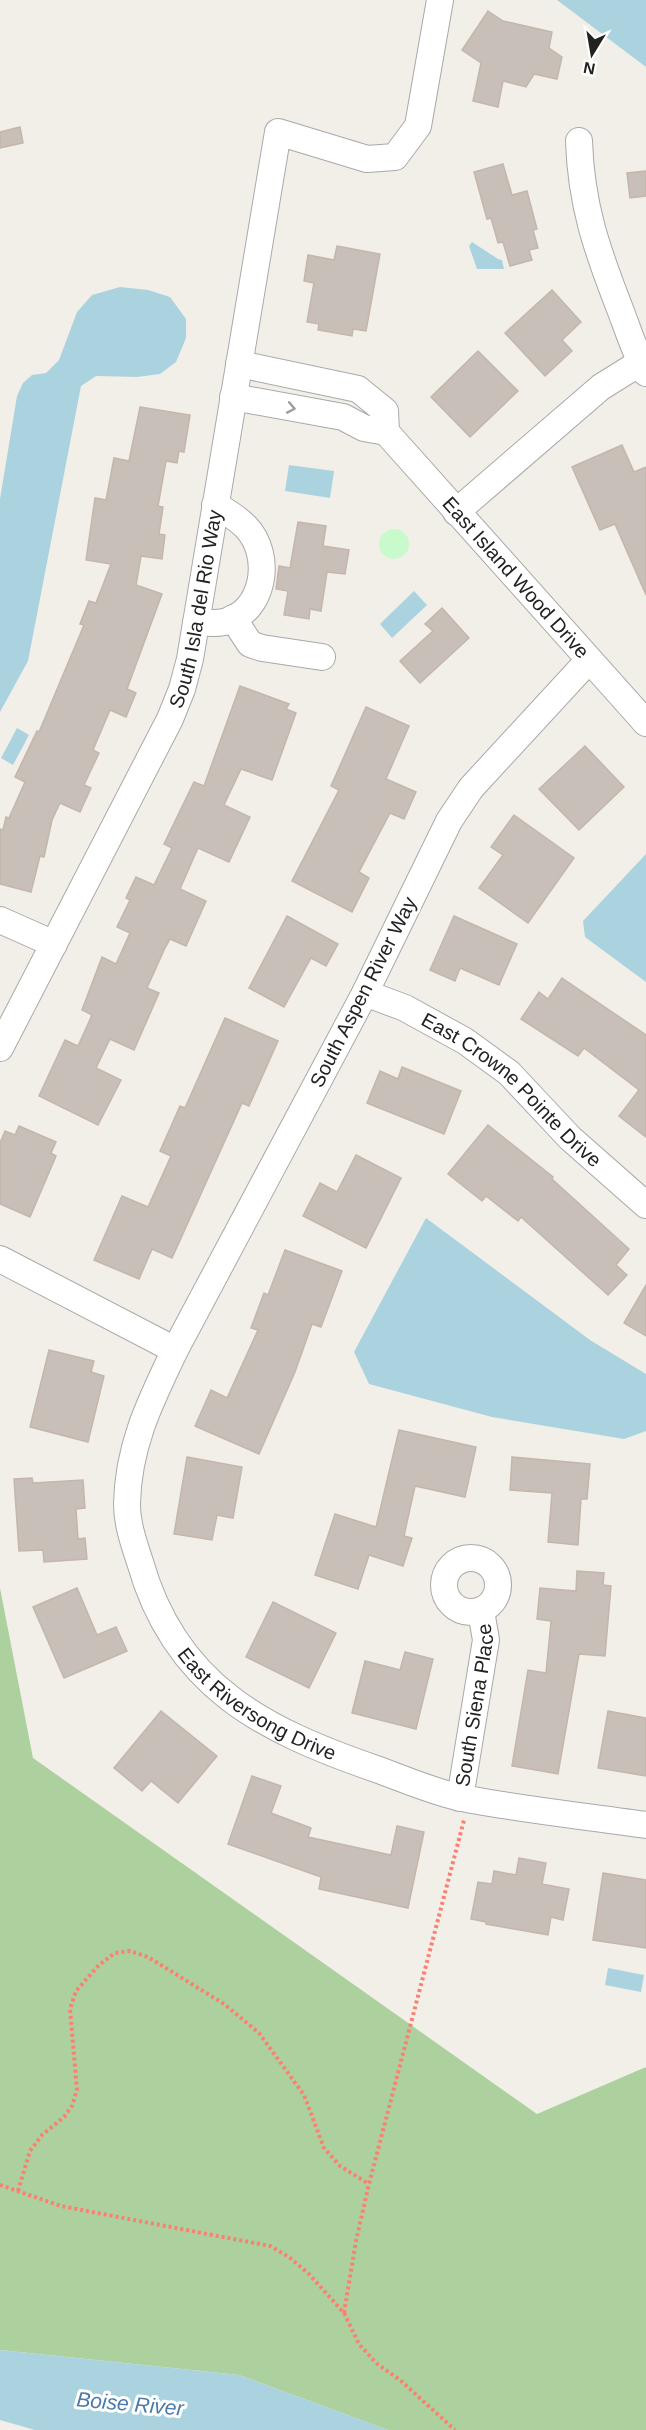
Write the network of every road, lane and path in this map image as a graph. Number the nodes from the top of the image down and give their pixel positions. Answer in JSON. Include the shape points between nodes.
{"nodes":[{"id":1,"x":440,"y":0,"type":"edge"},
{"id":2,"x":579,"y":141,"type":"dead end"},
{"id":3,"x":239,"y":364,"type":"junction"},
{"id":4,"x":644,"y":364,"type":"edge"},
{"id":5,"x":233,"y":397,"type":"junction"},
{"id":6,"x":386,"y":432,"type":"junction"},
{"id":7,"x":215,"y":505,"type":"junction"},
{"id":8,"x":456,"y":512,"type":"junction"},
{"id":9,"x":233,"y":618,"type":"junction"},
{"id":10,"x":196,"y":622,"type":"junction"},
{"id":11,"x":322,"y":657,"type":"dead end"},
{"id":12,"x":589,"y":660,"type":"junction"},
{"id":13,"x":646,"y":723,"type":"edge"},
{"id":14,"x":0,"y":920,"type":"edge"},
{"id":15,"x":54,"y":944,"type":"junction"},
{"id":16,"x":365,"y":993,"type":"junction"},
{"id":17,"x":0,"y":1048,"type":"edge"},
{"id":18,"x":646,"y":1205,"type":"edge"},
{"id":19,"x":0,"y":1259,"type":"edge"},
{"id":20,"x":175,"y":1350,"type":"junction"},
{"id":21,"x":481,"y":1611,"type":"dead end"},
{"id":22,"x":464,"y":1798,"type":"junction"},
{"id":23,"x":646,"y":1826,"type":"edge"},
{"id":24,"x":369,"y":2184,"type":"junction"},
{"id":25,"x":0,"y":2185,"type":"edge"},
{"id":26,"x":18,"y":2191,"type":"junction"},
{"id":27,"x":344,"y":2313,"type":"junction"},
{"id":28,"x":455,"y":2430,"type":"edge"}],
"edges":[{"from":1,"to":3,"type":"street","name":"South Isla del Rio Way","via":[[418,126],[394,157],[367,159],[278,132]]},
{"from":2,"to":4,"type":"street","via":[[587,213],[600,257]]},
{"from":3,"to":5,"type":"street","name":"South Isla del Rio Way"},
{"from":3,"to":6,"type":"street","name":"East Island Wood Drive","via":[[358,389],[384,411]]},
{"from":4,"to":8,"type":"street","via":[[601,387]]},
{"from":5,"to":6,"type":"street","one_way":true,"via":[[343,417],[364,428]]},
{"from":5,"to":7,"type":"street","name":"South Isla del Rio Way"},
{"from":6,"to":8,"type":"street","name":"East Island Wood Drive"},
{"from":7,"to":9,"type":"street","via":[[246,527],[262,558],[258,591]]},
{"from":7,"to":10,"type":"street","name":"South Isla del Rio Way"},
{"from":8,"to":12,"type":"street","name":"East Island Wood Drive"},
{"from":9,"to":10,"type":"street"},
{"from":9,"to":11,"type":"street","via":[[250,644]]},
{"from":10,"to":15,"type":"street","name":"South Isla del Rio Way","via":[[182,689],[170,719]]},
{"from":12,"to":13,"type":"street","name":"East Island Wood Drive"},
{"from":12,"to":16,"type":"street","name":"South Aspen River Way","via":[[471,788],[449,821]]},
{"from":14,"to":15,"type":"street"},
{"from":15,"to":17,"type":"street","name":"South Isla del Rio Way"},
{"from":16,"to":18,"type":"street","name":"East Crowne Pointe Drive","via":[[405,1008],[465,1041],[509,1073],[570,1138]]},
{"from":16,"to":20,"type":"street","name":"South Aspen River Way"},
{"from":19,"to":20,"type":"street"},
{"from":20,"to":22,"type":"street","name":"East Riversong Drive","via":[[136,1439],[127,1507],[147,1590],[169,1633],[197,1669],[229,1700],[272,1727],[326,1752]]},
{"from":21,"to":22,"type":"street","name":"South Siena Place","via":[[486,1640]]},
{"from":22,"to":23,"type":"street","name":"East Riversong Drive"},
{"from":22,"to":24,"type":"path","via":[[459,1843]]},
{"from":24,"to":26,"type":"path","via":[[340,2166],[324,2148],[304,2095],[259,2033],[224,2004],[148,1957],[130,1951],[115,1953],[76,1991],[70,2009],[77,2090],[64,2117],[30,2151]]},
{"from":24,"to":27,"type":"path"},
{"from":25,"to":26,"type":"path"},
{"from":26,"to":27,"type":"path","via":[[61,2206],[270,2246],[309,2274]]},
{"from":27,"to":28,"type":"path","via":[[359,2344],[376,2363]]}]}
